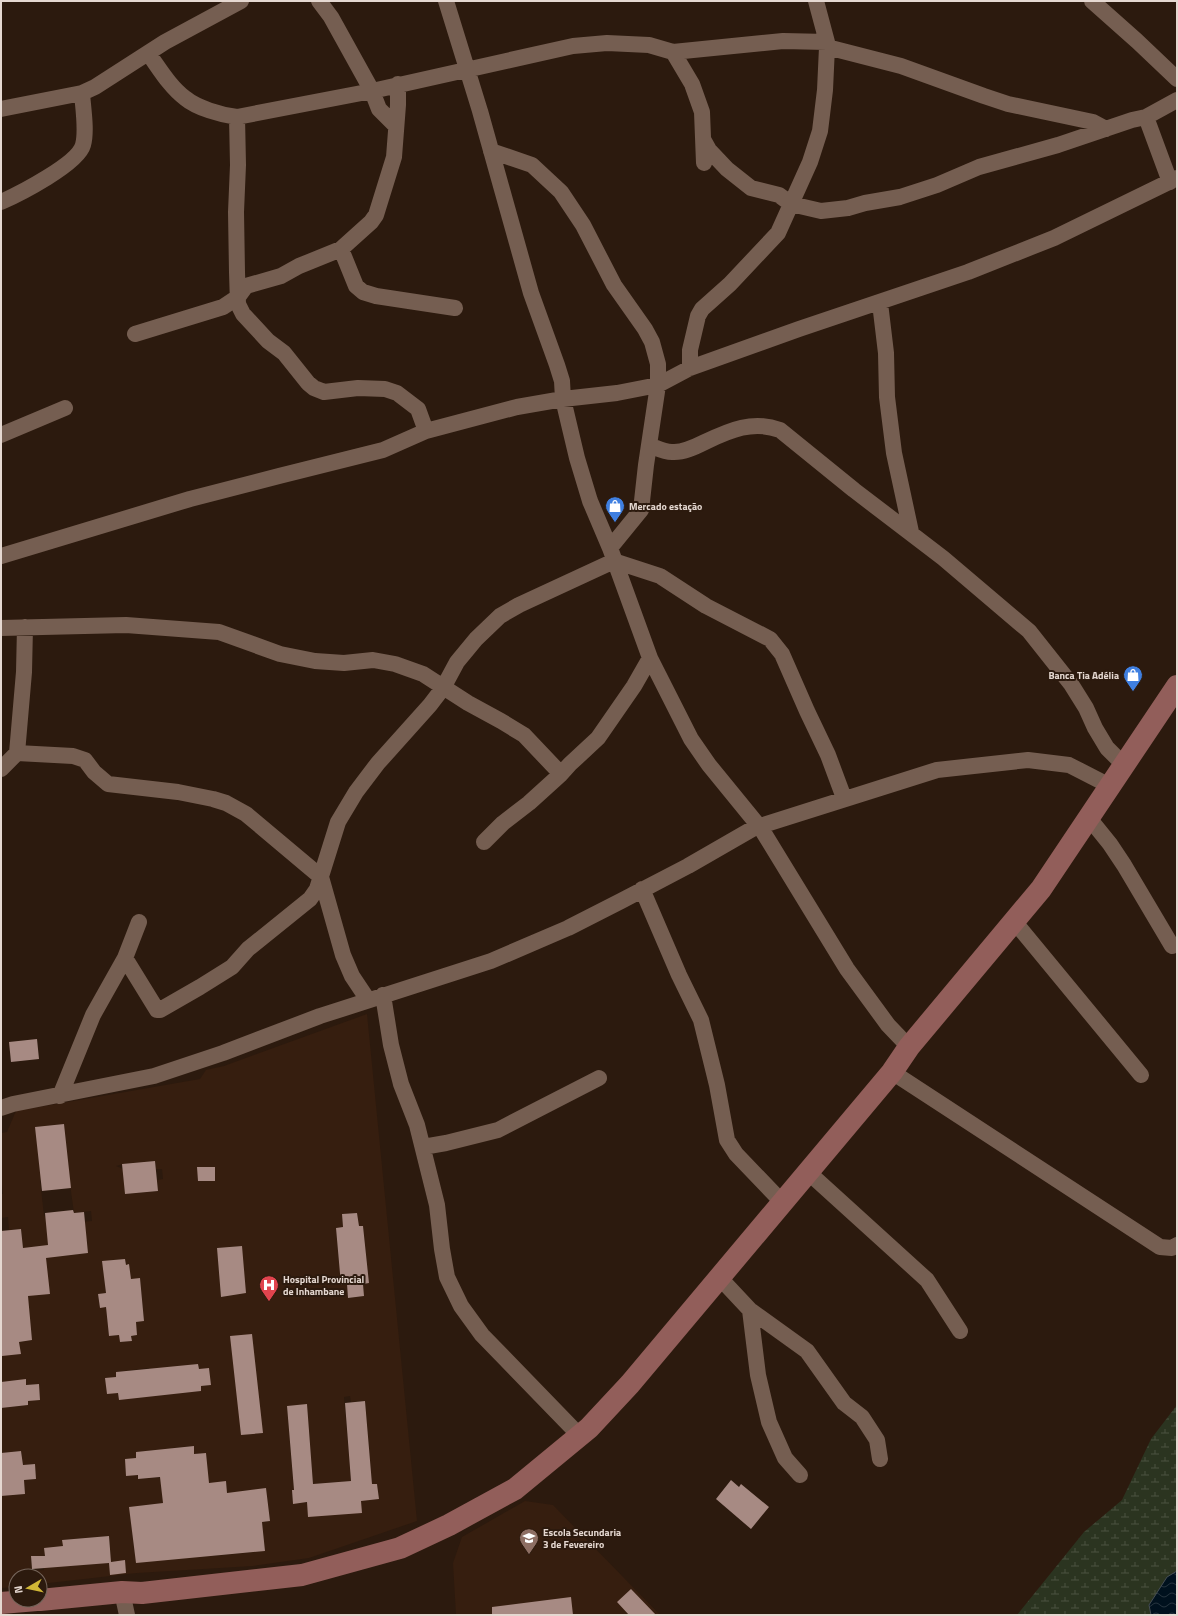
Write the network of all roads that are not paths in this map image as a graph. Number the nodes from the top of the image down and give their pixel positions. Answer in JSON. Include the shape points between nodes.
{"nodes":[{"id":1,"x":241,"y":1,"type":"edge"},
{"id":2,"x":319,"y":1,"type":"edge"},
{"id":3,"x":446,"y":1,"type":"edge"},
{"id":4,"x":816,"y":1,"type":"edge"},
{"id":5,"x":1092,"y":1,"type":"edge"},
{"id":6,"x":827,"y":44,"type":"junction"},
{"id":7,"x":673,"y":52,"type":"junction"},
{"id":8,"x":148,"y":53,"type":"junction"},
{"id":9,"x":466,"y":70,"type":"junction"},
{"id":10,"x":1177,"y":79,"type":"edge"},
{"id":11,"x":398,"y":84,"type":"junction"},
{"id":12,"x":372,"y":91,"type":"junction"},
{"id":13,"x":82,"y":93,"type":"junction"},
{"id":14,"x":1177,"y":100,"type":"edge"},
{"id":15,"x":1,"y":109,"type":"edge"},
{"id":16,"x":236,"y":117,"type":"junction"},
{"id":17,"x":1146,"y":117,"type":"junction"},
{"id":18,"x":396,"y":126,"type":"junction"},
{"id":19,"x":1106,"y":129,"type":"junction"},
{"id":20,"x":704,"y":141,"type":"junction"},
{"id":21,"x":491,"y":151,"type":"junction"},
{"id":22,"x":704,"y":163,"type":"dead end"},
{"id":23,"x":1173,"y":180,"type":"edge"},
{"id":24,"x":1,"y":202,"type":"edge"},
{"id":25,"x":791,"y":204,"type":"junction"},
{"id":26,"x":341,"y":249,"type":"junction"},
{"id":27,"x":238,"y":297,"type":"junction"},
{"id":28,"x":880,"y":303,"type":"junction"},
{"id":29,"x":454,"y":308,"type":"dead end"},
{"id":30,"x":135,"y":334,"type":"dead end"},
{"id":31,"x":690,"y":368,"type":"junction"},
{"id":32,"x":658,"y":385,"type":"junction"},
{"id":33,"x":563,"y":398,"type":"junction"},
{"id":34,"x":65,"y":408,"type":"dead end"},
{"id":35,"x":426,"y":431,"type":"junction"},
{"id":36,"x":1,"y":435,"type":"edge"},
{"id":37,"x":649,"y":444,"type":"junction"},
{"id":38,"x":911,"y":532,"type":"junction"},
{"id":39,"x":612,"y":554,"type":"junction"},
{"id":40,"x":1,"y":556,"type":"edge"},
{"id":41,"x":25,"y":627,"type":"junction"},
{"id":42,"x":1,"y":628,"type":"edge"},
{"id":43,"x":650,"y":658,"type":"junction"},
{"id":44,"x":1177,"y":686,"type":"edge"},
{"id":45,"x":443,"y":688,"type":"junction"},
{"id":46,"x":17,"y":753,"type":"junction"},
{"id":47,"x":1124,"y":765,"type":"junction"},
{"id":48,"x":1,"y":769,"type":"edge"},
{"id":49,"x":561,"y":774,"type":"junction"},
{"id":50,"x":1110,"y":786,"type":"junction"},
{"id":51,"x":844,"y":798,"type":"junction"},
{"id":52,"x":1089,"y":818,"type":"junction"},
{"id":53,"x":758,"y":826,"type":"junction"},
{"id":54,"x":484,"y":842,"type":"dead end"},
{"id":55,"x":321,"y":877,"type":"junction"},
{"id":56,"x":642,"y":889,"type":"junction"},
{"id":57,"x":1014,"y":921,"type":"junction"},
{"id":58,"x":139,"y":922,"type":"dead end"},
{"id":59,"x":1172,"y":946,"type":"dead end"},
{"id":60,"x":125,"y":958,"type":"junction"},
{"id":61,"x":383,"y":995,"type":"junction"},
{"id":62,"x":368,"y":1000,"type":"junction"},
{"id":63,"x":909,"y":1047,"type":"junction"},
{"id":64,"x":892,"y":1072,"type":"junction"},
{"id":65,"x":1141,"y":1074,"type":"dead end"},
{"id":66,"x":599,"y":1078,"type":"dead end"},
{"id":67,"x":60,"y":1096,"type":"junction"},
{"id":68,"x":1,"y":1108,"type":"edge"},
{"id":69,"x":423,"y":1147,"type":"junction"},
{"id":70,"x":808,"y":1172,"type":"junction"},
{"id":71,"x":782,"y":1202,"type":"junction"},
{"id":72,"x":1177,"y":1245,"type":"edge"},
{"id":73,"x":720,"y":1278,"type":"junction"},
{"id":74,"x":750,"y":1310,"type":"junction"},
{"id":75,"x":960,"y":1331,"type":"dead end"},
{"id":76,"x":580,"y":1436,"type":"junction"},
{"id":77,"x":880,"y":1459,"type":"dead end"},
{"id":78,"x":800,"y":1475,"type":"dead end"},
{"id":79,"x":122,"y":1592,"type":"junction"},
{"id":80,"x":48,"y":1599,"type":"edge"},
{"id":81,"x":127,"y":1615,"type":"edge"}],
"edges":[{"from":1,"to":8,"type":"street"},
{"from":2,"to":12,"type":"street","via":[[338,29]]},
{"from":3,"to":9,"type":"street"},
{"from":4,"to":6,"type":"street"},
{"from":5,"to":10,"type":"street"},
{"from":6,"to":7,"type":"street","via":[[783,41]]},
{"from":6,"to":19,"type":"street","via":[[901,66],[1008,104],[1093,122]]},
{"from":6,"to":25,"type":"street","via":[[820,131],[810,162]]},
{"from":7,"to":9,"type":"street","via":[[648,45],[607,43],[573,46]]},
{"from":7,"to":20,"type":"street","via":[[692,84],[702,112]]},
{"from":8,"to":13,"type":"street"},
{"from":8,"to":16,"type":"street","via":[[173,87],[185,98],[194,104]]},
{"from":9,"to":11,"type":"street"},
{"from":9,"to":21,"type":"street"},
{"from":11,"to":12,"type":"street"},
{"from":11,"to":18,"type":"street"},
{"from":12,"to":16,"type":"street"},
{"from":12,"to":18,"type":"street","via":[[379,109]]},
{"from":13,"to":15,"type":"street"},
{"from":13,"to":24,"type":"street","via":[[84,139],[83,147],[77,156],[40,182]]},
{"from":14,"to":17,"type":"street"},
{"from":16,"to":27,"type":"street"},
{"from":17,"to":19,"type":"street"},
{"from":17,"to":23,"type":"street"},
{"from":18,"to":26,"type":"street","via":[[394,158],[376,215]]},
{"from":19,"to":25,"type":"street","via":[[979,167],[900,197],[821,211]]},
{"from":20,"to":22,"type":"street"},
{"from":20,"to":25,"type":"street","via":[[709,150],[750,188],[779,195]]},
{"from":21,"to":32,"type":"street","via":[[532,165],[561,192],[583,225],[614,285],[648,336],[658,364]]},
{"from":21,"to":33,"type":"street","via":[[531,293],[562,381]]},
{"from":23,"to":28,"type":"street","via":[[1054,238]]},
{"from":25,"to":31,"type":"street","via":[[778,233],[730,284],[702,309],[690,350]]},
{"from":26,"to":27,"type":"street","via":[[281,276],[246,286]]},
{"from":26,"to":29,"type":"street","via":[[356,286],[363,292]]},
{"from":27,"to":30,"type":"street","via":[[223,308]]},
{"from":27,"to":35,"type":"street","via":[[243,314],[314,388],[324,392],[358,388],[385,389],[418,409]]},
{"from":28,"to":31,"type":"street"},
{"from":28,"to":38,"type":"street","via":[[894,453]]},
{"from":31,"to":32,"type":"street"},
{"from":32,"to":33,"type":"street","via":[[617,393]]},
{"from":32,"to":37,"type":"street"},
{"from":33,"to":35,"type":"street","via":[[517,407]]},
{"from":33,"to":39,"type":"street","via":[[590,501]]},
{"from":34,"to":36,"type":"street"},
{"from":35,"to":40,"type":"street","via":[[383,450],[190,500]]},
{"from":37,"to":38,"type":"street","via":[[674,452],[694,447],[726,431],[756,425],[770,426],[780,430]]},
{"from":37,"to":39,"type":"street","via":[[642,510]]},
{"from":38,"to":47,"type":"street","via":[[1029,631],[1071,684],[1107,748]]},
{"from":39,"to":43,"type":"street"},
{"from":39,"to":45,"type":"street","via":[[500,616],[457,662]]},
{"from":39,"to":51,"type":"street","via":[[660,576],[706,606],[770,639],[782,654],[828,755]]},
{"from":41,"to":42,"type":"street"},
{"from":41,"to":45,"type":"street","via":[[126,625],[219,632],[280,654],[314,661],[344,663],[373,660],[395,664],[423,674]]},
{"from":41,"to":46,"type":"street"},
{"from":43,"to":49,"type":"street","via":[[598,738]]},
{"from":43,"to":53,"type":"street","via":[[691,739]]},
{"from":44,"to":47,"type":"main road"},
{"from":45,"to":49,"type":"street","via":[[524,735]]},
{"from":45,"to":55,"type":"street","via":[[356,792],[338,822]]},
{"from":46,"to":48,"type":"street"},
{"from":46,"to":55,"type":"street","via":[[73,756],[84,760],[97,776],[108,784],[178,792],[226,803],[246,814]]},
{"from":47,"to":50,"type":"main road"},
{"from":49,"to":54,"type":"street"},
{"from":50,"to":51,"type":"street","via":[[1069,765],[1028,760],[937,770]]},
{"from":50,"to":52,"type":"main road"},
{"from":51,"to":53,"type":"street"},
{"from":52,"to":57,"type":"main road","via":[[1041,889]]},
{"from":52,"to":59,"type":"street","via":[[1124,864]]},
{"from":53,"to":56,"type":"street"},
{"from":53,"to":63,"type":"street","via":[[847,969],[888,1025]]},
{"from":55,"to":60,"type":"street","via":[[317,889],[310,898],[248,949],[232,967],[160,1010],[154,1006]]},
{"from":55,"to":62,"type":"street","via":[[343,955],[352,976]]},
{"from":56,"to":61,"type":"street","via":[[568,928],[516,951],[441,978]]},
{"from":56,"to":71,"type":"street","via":[[701,1020],[727,1140],[736,1154]]},
{"from":57,"to":63,"type":"main road"},
{"from":57,"to":65,"type":"street"},
{"from":58,"to":60,"type":"street"},
{"from":60,"to":67,"type":"street","via":[[93,1015]]},
{"from":61,"to":62,"type":"street"},
{"from":61,"to":69,"type":"street","via":[[391,1045],[401,1084]]},
{"from":62,"to":67,"type":"street","via":[[154,1076]]},
{"from":63,"to":64,"type":"main road"},
{"from":64,"to":70,"type":"main road"},
{"from":64,"to":72,"type":"street","via":[[1160,1247],[1172,1248]]},
{"from":66,"to":69,"type":"street","via":[[498,1130]]},
{"from":67,"to":68,"type":"street"},
{"from":69,"to":76,"type":"street","via":[[437,1205],[447,1277],[461,1306],[487,1341]]},
{"from":70,"to":71,"type":"main road"},
{"from":70,"to":75,"type":"street","via":[[927,1280]]},
{"from":71,"to":73,"type":"main road"},
{"from":73,"to":74,"type":"street"},
{"from":73,"to":76,"type":"main road","via":[[630,1384]]},
{"from":74,"to":77,"type":"street","via":[[807,1351],[844,1403],[862,1417],[877,1440]]},
{"from":74,"to":78,"type":"street","via":[[758,1375],[769,1422],[785,1458]]},
{"from":76,"to":79,"type":"main road","via":[[515,1489],[400,1548],[302,1575],[142,1593]]},
{"from":79,"to":80,"type":"main road"},
{"from":79,"to":81,"type":"street"}]}
